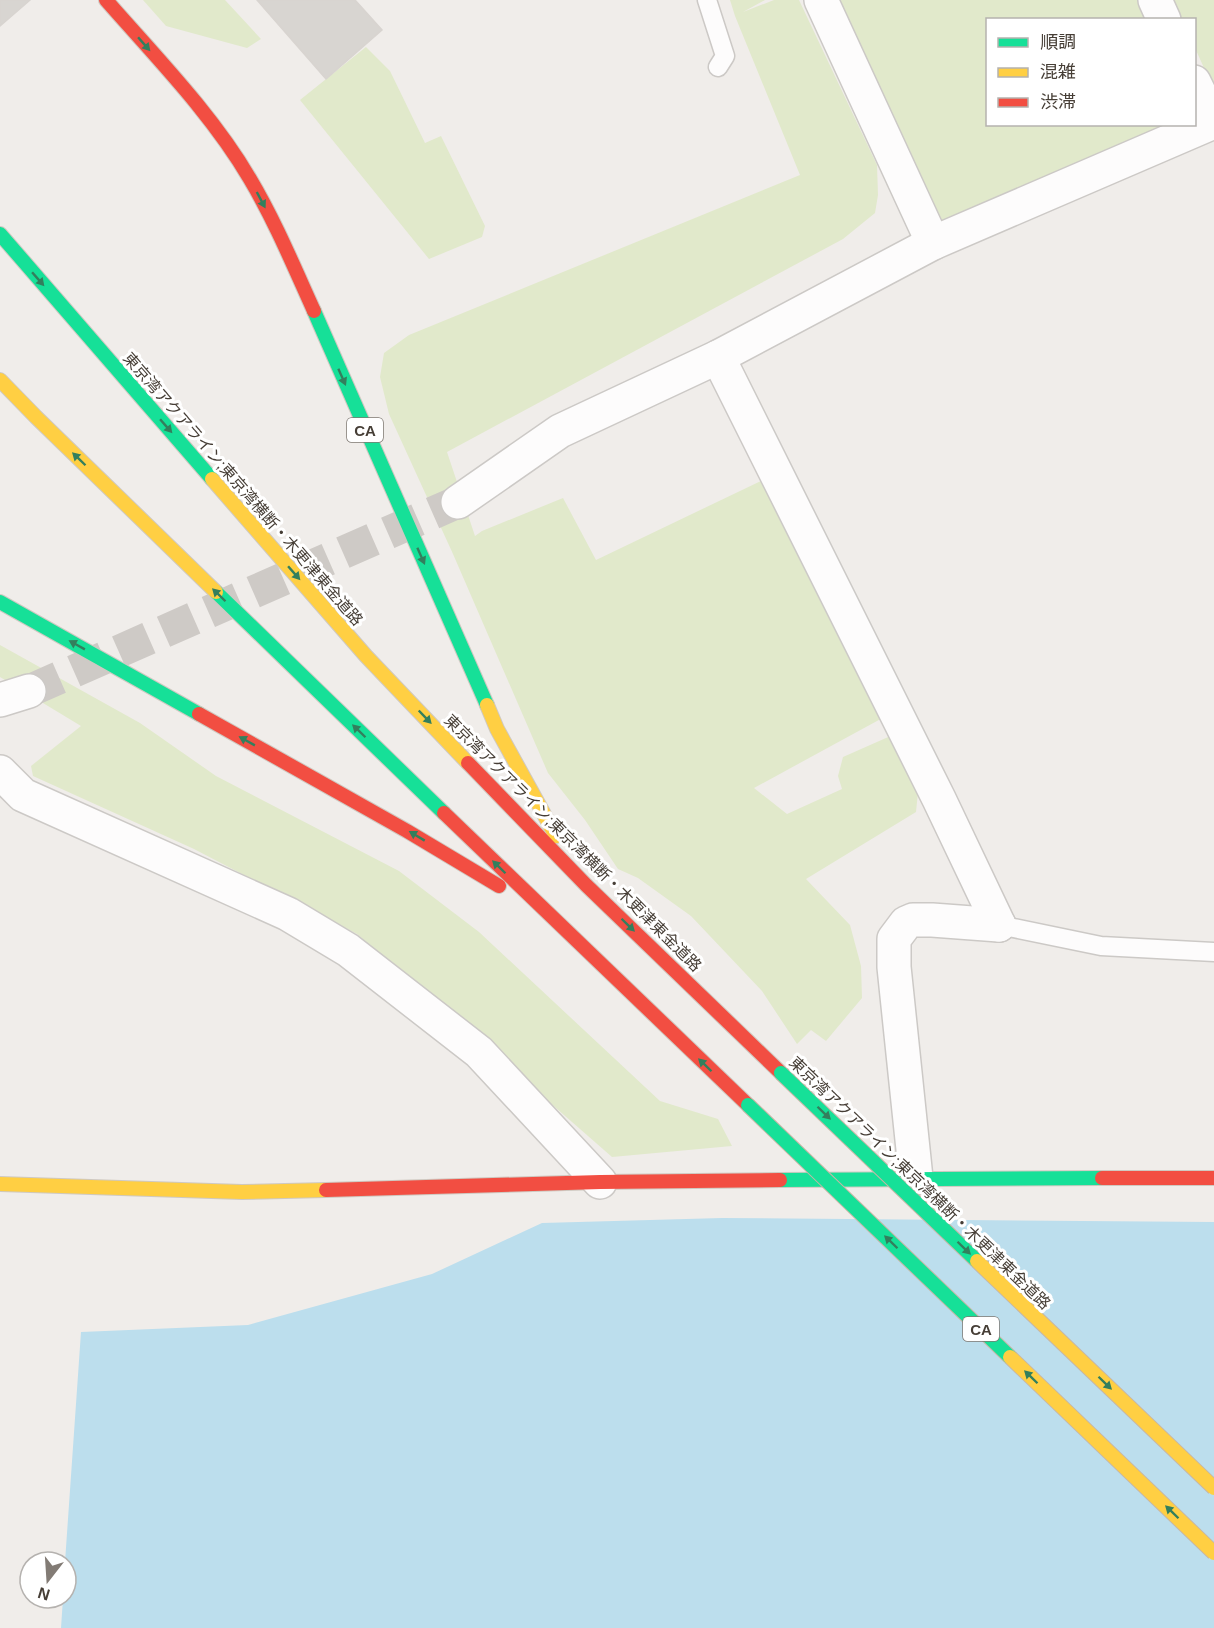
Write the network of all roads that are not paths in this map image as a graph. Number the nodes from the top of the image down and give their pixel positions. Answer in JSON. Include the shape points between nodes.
{"nodes":[{"id":1,"x":106,"y":0,"type":"edge"},
{"id":2,"x":707,"y":0,"type":"edge"},
{"id":3,"x":821,"y":0,"type":"edge"},
{"id":4,"x":1155,"y":0,"type":"edge"},
{"id":5,"x":1163,"y":18,"type":"edge"},
{"id":6,"x":718,"y":67,"type":"dead end"},
{"id":7,"x":1196,"y":86,"type":"edge"},
{"id":8,"x":1214,"y":122,"type":"edge"},
{"id":9,"x":0,"y":234,"type":"edge"},
{"id":10,"x":933,"y":243,"type":"junction"},
{"id":11,"x":718,"y":357,"type":"junction"},
{"id":12,"x":0,"y":380,"type":"edge"},
{"id":13,"x":458,"y":502,"type":"tunnel mouth"},
{"id":14,"x":0,"y":602,"type":"edge"},
{"id":15,"x":0,"y":772,"type":"edge"},
{"id":16,"x":586,"y":885,"type":"junction"},
{"id":17,"x":556,"y":922,"type":"junction"},
{"id":18,"x":999,"y":925,"type":"junction"},
{"id":19,"x":1214,"y":952,"type":"edge"},
{"id":20,"x":916,"y":1178,"type":"junction"},
{"id":21,"x":1214,"y":1178,"type":"edge"},
{"id":22,"x":600,"y":1182,"type":"junction"},
{"id":23,"x":0,"y":1184,"type":"edge"},
{"id":24,"x":1214,"y":1488,"type":"edge"},
{"id":25,"x":1214,"y":1553,"type":"edge"}],
"edges":[{"from":1,"to":16,"type":"main road","number":"CA","one_way":true,"via":[[209,119],[250,178],[281,237],[497,729]]},
{"from":2,"to":6,"type":"lane","via":[[725,56]]},
{"from":3,"to":10,"type":"street"},
{"from":4,"to":5,"type":"street"},
{"from":7,"to":8,"type":"street"},
{"from":8,"to":10,"type":"street"},
{"from":9,"to":16,"type":"main road","name":"東京湾アクアライン;東京湾横断・木更津東金道路","number":"CA","one_way":true,"via":[[366,656]]},
{"from":10,"to":11,"type":"street"},
{"from":11,"to":13,"type":"street","via":[[560,431]]},
{"from":11,"to":18,"type":"street"},
{"from":17,"to":12,"type":"main road","number":"CA","one_way":true},
{"from":17,"to":14,"type":"main road","number":"CA","one_way":true,"via":[[407,831]]},
{"from":15,"to":22,"type":"street","via":[[23,795],[288,914],[348,950],[479,1052]]},
{"from":16,"to":24,"type":"main road","name":"東京湾アクアライン;東京湾横断・木更津東金道路","number":"CA","one_way":true,"bridge":true},
{"from":25,"to":17,"type":"main road","number":"CA","one_way":true,"bridge":true},
{"from":18,"to":19,"type":"lane","via":[[1101,946]]},
{"from":18,"to":20,"type":"street","via":[[913,921],[906,923],[894,939]]},
{"from":20,"to":21,"type":"main road"},
{"from":20,"to":22,"type":"main road"},
{"from":22,"to":23,"type":"main road","via":[[242,1192]]}]}
